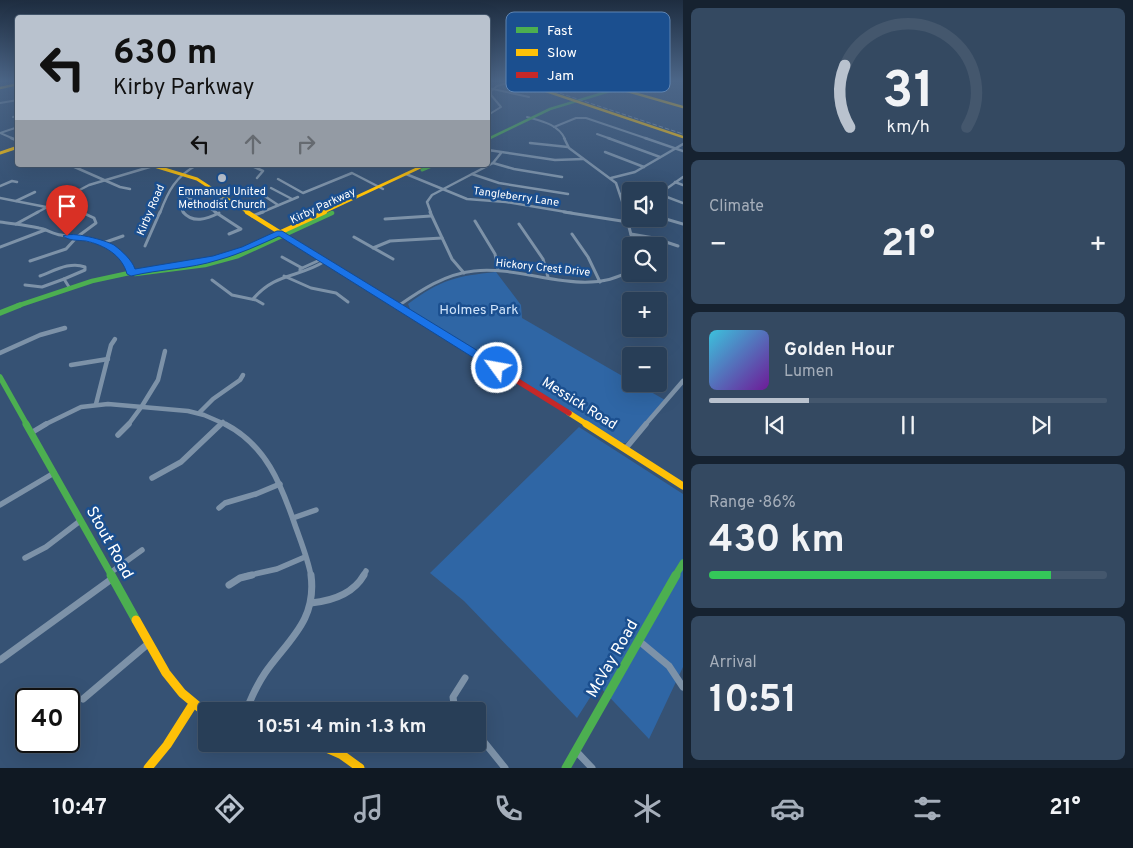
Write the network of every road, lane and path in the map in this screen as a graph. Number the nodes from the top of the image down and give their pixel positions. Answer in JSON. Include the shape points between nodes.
{"nodes":[{"id":1,"x":624,"y":117,"type":"edge"},
{"id":2,"x":529,"y":118,"type":"joint"},
{"id":3,"x":554,"y":126,"type":"junction"},
{"id":4,"x":15,"y":128,"type":"edge"},
{"id":5,"x":0,"y":133,"type":"edge"},
{"id":6,"x":597,"y":134,"type":"dead end"},
{"id":7,"x":490,"y":137,"type":"edge"},
{"id":8,"x":683,"y":137,"type":"edge"},
{"id":9,"x":15,"y":140,"type":"edge"},
{"id":10,"x":530,"y":143,"type":"dead end"},
{"id":11,"x":683,"y":144,"type":"edge"},
{"id":12,"x":568,"y":147,"type":"junction"},
{"id":13,"x":15,"y":148,"type":"edge"},
{"id":14,"x":675,"y":148,"type":"junction"},
{"id":15,"x":490,"y":150,"type":"edge"},
{"id":16,"x":683,"y":151,"type":"edge"},
{"id":17,"x":605,"y":152,"type":"dead end"},
{"id":18,"x":0,"y":153,"type":"edge"},
{"id":19,"x":501,"y":153,"type":"junction"},
{"id":20,"x":660,"y":157,"type":"junction"},
{"id":21,"x":584,"y":159,"type":"junction"},
{"id":22,"x":494,"y":163,"type":"junction"},
{"id":23,"x":490,"y":165,"type":"edge"},
{"id":24,"x":75,"y":167,"type":"edge"},
{"id":25,"x":149,"y":167,"type":"edge"},
{"id":26,"x":155,"y":167,"type":"edge"},
{"id":27,"x":193,"y":167,"type":"edge"},
{"id":28,"x":254,"y":167,"type":"edge"},
{"id":29,"x":422,"y":167,"type":"edge"},
{"id":30,"x":429,"y":167,"type":"edge"},
{"id":31,"x":486,"y":167,"type":"edge"},
{"id":32,"x":644,"y":167,"type":"junction"},
{"id":33,"x":185,"y":171,"type":"junction"},
{"id":34,"x":472,"y":174,"type":"junction"},
{"id":35,"x":180,"y":175,"type":"junction"},
{"id":36,"x":408,"y":175,"type":"junction"},
{"id":37,"x":562,"y":177,"type":"dead end"},
{"id":38,"x":683,"y":177,"type":"edge"},
{"id":39,"x":257,"y":178,"type":"dead end"},
{"id":40,"x":610,"y":178,"type":"junction"},
{"id":41,"x":197,"y":179,"type":"junction"},
{"id":42,"x":278,"y":179,"type":"dead end"},
{"id":43,"x":105,"y":180,"type":"junction"},
{"id":44,"x":16,"y":182,"type":"dead end"},
{"id":45,"x":675,"y":182,"type":"junction"},
{"id":46,"x":683,"y":185,"type":"edge"},
{"id":47,"x":0,"y":186,"type":"edge"},
{"id":48,"x":271,"y":188,"type":"dead end"},
{"id":49,"x":381,"y":188,"type":"junction"},
{"id":50,"x":667,"y":188,"type":"edge"},
{"id":51,"x":130,"y":189,"type":"dead end"},
{"id":52,"x":442,"y":190,"type":"junction"},
{"id":53,"x":35,"y":192,"type":"dead end"},
{"id":54,"x":189,"y":193,"type":"dead end"},
{"id":55,"x":568,"y":194,"type":"dead end"},
{"id":56,"x":621,"y":194,"type":"joint"},
{"id":57,"x":263,"y":195,"type":"dead end"},
{"id":58,"x":298,"y":197,"type":"dead end"},
{"id":59,"x":667,"y":197,"type":"edge"},
{"id":60,"x":0,"y":198,"type":"edge"},
{"id":61,"x":622,"y":198,"type":"edge"},
{"id":62,"x":187,"y":199,"type":"junction"},
{"id":63,"x":226,"y":199,"type":"junction"},
{"id":64,"x":292,"y":199,"type":"junction"},
{"id":65,"x":58,"y":200,"type":"junction"},
{"id":66,"x":16,"y":201,"type":"junction"},
{"id":67,"x":683,"y":203,"type":"edge"},
{"id":68,"x":278,"y":205,"type":"junction"},
{"id":69,"x":209,"y":206,"type":"junction"},
{"id":70,"x":46,"y":207,"type":"junction"},
{"id":71,"x":219,"y":213,"type":"junction"},
{"id":72,"x":252,"y":216,"type":"junction"},
{"id":73,"x":432,"y":216,"type":"junction"},
{"id":74,"x":385,"y":219,"type":"dead end"},
{"id":75,"x":667,"y":219,"type":"edge"},
{"id":76,"x":476,"y":221,"type":"dead end"},
{"id":77,"x":622,"y":221,"type":"edge"},
{"id":78,"x":0,"y":222,"type":"edge"},
{"id":79,"x":16,"y":224,"type":"junction"},
{"id":80,"x":519,"y":224,"type":"dead end"},
{"id":81,"x":683,"y":224,"type":"edge"},
{"id":82,"x":629,"y":227,"type":"edge"},
{"id":83,"x":45,"y":230,"type":"junction"},
{"id":84,"x":229,"y":234,"type":"dead end"},
{"id":85,"x":282,"y":234,"type":"junction"},
{"id":86,"x":572,"y":234,"type":"dead end"},
{"id":87,"x":631,"y":234,"type":"junction"},
{"id":88,"x":123,"y":236,"type":"dead end"},
{"id":89,"x":77,"y":237,"type":"junction"},
{"id":90,"x":354,"y":237,"type":"dead end"},
{"id":91,"x":632,"y":237,"type":"edge"},
{"id":92,"x":442,"y":238,"type":"junction"},
{"id":93,"x":103,"y":243,"type":"junction"},
{"id":94,"x":145,"y":246,"type":"dead end"},
{"id":95,"x":678,"y":246,"type":"dead end"},
{"id":96,"x":0,"y":247,"type":"edge"},
{"id":97,"x":373,"y":248,"type":"junction"},
{"id":98,"x":282,"y":258,"type":"dead end"},
{"id":99,"x":393,"y":259,"type":"dead end"},
{"id":100,"x":323,"y":260,"type":"junction"},
{"id":101,"x":30,"y":261,"type":"dead end"},
{"id":102,"x":301,"y":270,"type":"junction"},
{"id":103,"x":498,"y":270,"type":"junction"},
{"id":104,"x":464,"y":273,"type":"junction"},
{"id":105,"x":131,"y":274,"type":"junction"},
{"id":106,"x":40,"y":276,"type":"dead end"},
{"id":107,"x":284,"y":276,"type":"junction"},
{"id":108,"x":622,"y":276,"type":"edge"},
{"id":109,"x":548,"y":277,"type":"junction"},
{"id":110,"x":64,"y":279,"type":"junction"},
{"id":111,"x":212,"y":280,"type":"dead end"},
{"id":112,"x":600,"y":282,"type":"junction"},
{"id":113,"x":25,"y":285,"type":"dead end"},
{"id":114,"x":69,"y":287,"type":"junction"},
{"id":115,"x":253,"y":299,"type":"junction"},
{"id":116,"x":348,"y":302,"type":"dead end"},
{"id":117,"x":263,"y":304,"type":"dead end"},
{"id":118,"x":398,"y":306,"type":"junction"},
{"id":119,"x":0,"y":313,"type":"edge"},
{"id":120,"x":65,"y":328,"type":"dead end"},
{"id":121,"x":115,"y":339,"type":"dead end"},
{"id":122,"x":165,"y":351,"type":"dead end"},
{"id":123,"x":0,"y":353,"type":"edge"},
{"id":124,"x":108,"y":359,"type":"junction"},
{"id":125,"x":71,"y":365,"type":"dead end"},
{"id":126,"x":243,"y":375,"type":"dead end"},
{"id":127,"x":0,"y":377,"type":"edge"},
{"id":128,"x":683,"y":381,"type":"edge"},
{"id":129,"x":96,"y":404,"type":"junction"},
{"id":130,"x":142,"y":406,"type":"junction"},
{"id":131,"x":200,"y":413,"type":"junction"},
{"id":132,"x":224,"y":422,"type":"junction"},
{"id":133,"x":31,"y":433,"type":"junction"},
{"id":134,"x":118,"y":434,"type":"dead end"},
{"id":135,"x":626,"y":448,"type":"junction"},
{"id":136,"x":54,"y":473,"type":"junction"},
{"id":137,"x":152,"y":478,"type":"dead end"},
{"id":138,"x":280,"y":484,"type":"junction"},
{"id":139,"x":683,"y":486,"type":"edge"},
{"id":140,"x":0,"y":505,"type":"edge"},
{"id":141,"x":219,"y":508,"type":"dead end"},
{"id":142,"x":316,"y":510,"type":"dead end"},
{"id":143,"x":293,"y":518,"type":"junction"},
{"id":144,"x":80,"y":521,"type":"junction"},
{"id":145,"x":142,"y":550,"type":"dead end"},
{"id":146,"x":305,"y":557,"type":"junction"},
{"id":147,"x":24,"y":558,"type":"dead end"},
{"id":148,"x":683,"y":563,"type":"edge"},
{"id":149,"x":366,"y":571,"type":"dead end"},
{"id":150,"x":111,"y":575,"type":"junction"},
{"id":151,"x":229,"y":585,"type":"dead end"},
{"id":152,"x":311,"y":603,"type":"junction"},
{"id":153,"x":639,"y":641,"type":"junction"},
{"id":154,"x":149,"y":643,"type":"junction"},
{"id":155,"x":0,"y":660,"type":"edge"},
{"id":156,"x":465,"y":678,"type":"dead end"},
{"id":157,"x":683,"y":687,"type":"edge"},
{"id":158,"x":83,"y":699,"type":"dead end"},
{"id":159,"x":250,"y":702,"type":"edge"},
{"id":160,"x":452,"y":702,"type":"edge"},
{"id":161,"x":193,"y":704,"type":"junction"},
{"id":162,"x":198,"y":708,"type":"edge"},
{"id":163,"x":486,"y":744,"type":"edge"},
{"id":164,"x":334,"y":752,"type":"edge"},
{"id":165,"x":576,"y":752,"type":"junction"},
{"id":166,"x":148,"y":768,"type":"edge"},
{"id":167,"x":360,"y":768,"type":"edge"},
{"id":168,"x":505,"y":768,"type":"edge"},
{"id":169,"x":566,"y":768,"type":"edge"},
{"id":170,"x":592,"y":768,"type":"edge"}],
"edges":[{"from":1,"to":8,"type":"main road"},
{"from":2,"to":3,"type":"street"},
{"from":2,"to":7,"type":"main road"},
{"from":3,"to":12,"type":"street","via":[[563,134]]},
{"from":3,"to":14,"type":"street","via":[[586,118]]},
{"from":4,"to":5,"type":"street"},
{"from":5,"to":9,"type":"street"},
{"from":6,"to":20,"type":"street"},
{"from":10,"to":12,"type":"street"},
{"from":11,"to":14,"type":"street"},
{"from":12,"to":21,"type":"street"},
{"from":13,"to":18,"type":"main road"},
{"from":14,"to":16,"type":"street"},
{"from":14,"to":20,"type":"street"},
{"from":15,"to":19,"type":"street"},
{"from":17,"to":32,"type":"street"},
{"from":19,"to":21,"type":"street","via":[[555,160]]},
{"from":19,"to":22,"type":"street"},
{"from":20,"to":32,"type":"street"},
{"from":21,"to":40,"type":"street"},
{"from":22,"to":23,"type":"street"},
{"from":22,"to":37,"type":"street"},
{"from":24,"to":43,"type":"street"},
{"from":25,"to":43,"type":"street"},
{"from":26,"to":35,"type":"main road","name":"Messick Road"},
{"from":27,"to":33,"type":"street","name":"Kirby Road"},
{"from":28,"to":39,"type":"street","via":[[263,171]]},
{"from":29,"to":36,"type":"main road","name":"Kirby Parkway"},
{"from":30,"to":36,"type":"main road","name":"Kirby Parkway"},
{"from":31,"to":34,"type":"street"},
{"from":32,"to":40,"type":"street"},
{"from":33,"to":35,"type":"street","name":"Kirby Road"},
{"from":33,"to":41,"type":"main road"},
{"from":34,"to":52,"type":"street"},
{"from":34,"to":55,"type":"street","via":[[499,183]]},
{"from":35,"to":41,"type":"main road","name":"Messick Road"},
{"from":35,"to":94,"type":"street","name":"Kirby Road","via":[[172,183]]},
{"from":36,"to":49,"type":"main road","name":"Kirby Parkway"},
{"from":36,"to":52,"type":"street","name":"Tangleberry Lane"},
{"from":38,"to":45,"type":"street"},
{"from":40,"to":56,"type":"street","via":[[618,185]]},
{"from":41,"to":63,"type":"main road","name":"Messick Road"},
{"from":42,"to":49,"type":"street","via":[[303,193],[351,173]]},
{"from":43,"to":51,"type":"street"},
{"from":43,"to":65,"type":"street"},
{"from":44,"to":47,"type":"street"},
{"from":45,"to":46,"type":"street"},
{"from":45,"to":50,"type":"street"},
{"from":48,"to":64,"type":"street"},
{"from":49,"to":85,"type":"main road","name":"Kirby Parkway"},
{"from":52,"to":73,"type":"street","via":[[428,200]]},
{"from":52,"to":77,"type":"street","name":"Tangleberry Lane","via":[[467,199],[501,201]]},
{"from":53,"to":66,"type":"street"},
{"from":54,"to":62,"type":"street"},
{"from":56,"to":61,"type":"street"},
{"from":57,"to":68,"type":"street"},
{"from":58,"to":64,"type":"street"},
{"from":59,"to":67,"type":"street"},
{"from":60,"to":66,"type":"street"},
{"from":62,"to":69,"type":"street"},
{"from":62,"to":71,"type":"street","via":[[182,212],[193,219]]},
{"from":63,"to":69,"type":"street"},
{"from":63,"to":72,"type":"main road","name":"Messick Road"},
{"from":64,"to":68,"type":"street"},
{"from":65,"to":70,"type":"street"},
{"from":65,"to":89,"type":"street","via":[[96,220],[94,226]]},
{"from":66,"to":70,"type":"street"},
{"from":68,"to":72,"type":"street"},
{"from":69,"to":71,"type":"street"},
{"from":70,"to":79,"type":"street"},
{"from":71,"to":84,"type":"street","via":[[241,229]]},
{"from":72,"to":85,"type":"main road","name":"Messick Road"},
{"from":73,"to":74,"type":"street"},
{"from":73,"to":92,"type":"street"},
{"from":75,"to":81,"type":"street"},
{"from":76,"to":103,"type":"street","via":[[495,254]]},
{"from":78,"to":79,"type":"street"},
{"from":79,"to":83,"type":"street"},
{"from":80,"to":109,"type":"street","via":[[542,259]]},
{"from":82,"to":87,"type":"street"},
{"from":83,"to":89,"type":"street"},
{"from":83,"to":96,"type":"street"},
{"from":85,"to":100,"type":"main road","name":"Messick Road"},
{"from":85,"to":105,"type":"main road","name":"Kirby Parkway","via":[[250,252],[221,261],[171,271]]},
{"from":86,"to":112,"type":"street"},
{"from":87,"to":91,"type":"street"},
{"from":87,"to":95,"type":"street"},
{"from":88,"to":93,"type":"street"},
{"from":89,"to":93,"type":"street"},
{"from":89,"to":101,"type":"street","via":[[66,248]]},
{"from":90,"to":97,"type":"street"},
{"from":92,"to":97,"type":"street","via":[[390,241]]},
{"from":92,"to":104,"type":"street","via":[[452,259]]},
{"from":93,"to":105,"type":"street","via":[[127,262]]},
{"from":97,"to":99,"type":"street"},
{"from":98,"to":102,"type":"street"},
{"from":100,"to":102,"type":"street","via":[[307,272]]},
{"from":100,"to":118,"type":"main road","name":"Messick Road"},
{"from":102,"to":107,"type":"street"},
{"from":103,"to":104,"type":"street","name":"Hickory Crest Drive"},
{"from":103,"to":109,"type":"street","name":"Hickory Crest Drive"},
{"from":104,"to":118,"type":"street","name":"Hickory Crest Drive","via":[[432,283]]},
{"from":105,"to":114,"type":"main road","name":"Kirby Parkway"},
{"from":106,"to":110,"type":"street","via":[[71,265],[85,266],[85,270]]},
{"from":107,"to":115,"type":"street","via":[[267,284]]},
{"from":107,"to":116,"type":"street","via":[[310,288],[344,297]]},
{"from":108,"to":112,"type":"street","name":"Hickory Crest Drive"},
{"from":109,"to":112,"type":"street","name":"Hickory Crest Drive"},
{"from":110,"to":113,"type":"street","via":[[42,287]]},
{"from":110,"to":114,"type":"street"},
{"from":111,"to":115,"type":"street","via":[[233,296]]},
{"from":114,"to":119,"type":"main road","name":"Kirby Parkway"},
{"from":115,"to":117,"type":"street"},
{"from":118,"to":135,"type":"main road","name":"Messick Road"},
{"from":120,"to":123,"type":"street"},
{"from":121,"to":124,"type":"street"},
{"from":122,"to":130,"type":"street","via":[[159,379]]},
{"from":124,"to":125,"type":"street"},
{"from":124,"to":129,"type":"street"},
{"from":126,"to":131,"type":"street"},
{"from":127,"to":133,"type":"main road","name":"Stout Road"},
{"from":128,"to":135,"type":"street"},
{"from":129,"to":130,"type":"street"},
{"from":129,"to":133,"type":"street","via":[[71,411]]},
{"from":130,"to":131,"type":"street"},
{"from":130,"to":134,"type":"street"},
{"from":131,"to":132,"type":"street"},
{"from":132,"to":137,"type":"street","via":[[194,451]]},
{"from":132,"to":138,"type":"street","via":[[259,450]]},
{"from":133,"to":136,"type":"main road","name":"Stout Road"},
{"from":135,"to":139,"type":"main road","name":"Messick Road"},
{"from":136,"to":140,"type":"street"},
{"from":136,"to":144,"type":"main road","name":"Stout Road"},
{"from":138,"to":141,"type":"street"},
{"from":138,"to":143,"type":"street"},
{"from":142,"to":143,"type":"street"},
{"from":143,"to":146,"type":"street"},
{"from":144,"to":147,"type":"street","via":[[46,547]]},
{"from":144,"to":150,"type":"main road","name":"Stout Road"},
{"from":145,"to":150,"type":"street"},
{"from":146,"to":151,"type":"street","via":[[277,569],[240,578]]},
{"from":146,"to":152,"type":"street","via":[[312,586]]},
{"from":148,"to":153,"type":"main road","name":"McVay Road"},
{"from":149,"to":152,"type":"street","via":[[353,589],[325,601]]},
{"from":150,"to":154,"type":"main road","name":"Stout Road"},
{"from":150,"to":155,"type":"street"},
{"from":152,"to":159,"type":"street","via":[[299,632],[264,674]]},
{"from":153,"to":157,"type":"street","via":[[669,666]]},
{"from":153,"to":165,"type":"main road","name":"McVay Road"},
{"from":154,"to":158,"type":"street"},
{"from":154,"to":161,"type":"main road","name":"Stout Road","via":[[174,683]]},
{"from":156,"to":160,"type":"street","via":[[452,696]]},
{"from":161,"to":162,"type":"main road","name":"Stout Road"},
{"from":161,"to":166,"type":"main road"},
{"from":163,"to":168,"type":"street"},
{"from":164,"to":167,"type":"main road"},
{"from":165,"to":169,"type":"main road","name":"McVay Road"},
{"from":165,"to":170,"type":"street"}]}
